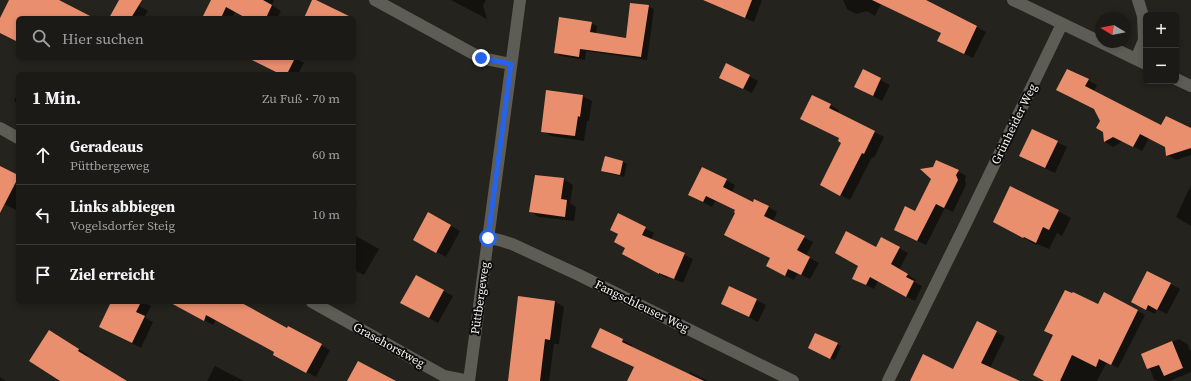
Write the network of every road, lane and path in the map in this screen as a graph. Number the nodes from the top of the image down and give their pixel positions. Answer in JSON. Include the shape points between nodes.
{"nodes":[{"id":1,"x":375,"y":0,"type":"edge"},
{"id":2,"x":520,"y":0,"type":"edge"},
{"id":3,"x":1013,"y":0,"type":"edge"},
{"id":4,"x":1138,"y":0,"type":"edge"},
{"id":5,"x":1062,"y":24,"type":"junction"},
{"id":6,"x":1141,"y":61,"type":"edge"},
{"id":7,"x":511,"y":64,"type":"junction"},
{"id":8,"x":1179,"y":80,"type":"edge"},
{"id":9,"x":1191,"y":86,"type":"edge"},
{"id":10,"x":0,"y":128,"type":"edge"},
{"id":11,"x":16,"y":137,"type":"edge"},
{"id":12,"x":488,"y":238,"type":"junction"},
{"id":13,"x":316,"y":304,"type":"edge"},
{"id":14,"x":468,"y":381,"type":"edge"},
{"id":15,"x":793,"y":381,"type":"edge"},
{"id":16,"x":888,"y":381,"type":"edge"}],
"edges":[{"from":1,"to":7,"type":"street","via":[[481,58]]},
{"from":2,"to":7,"type":"street","name":"Püttbergeweg"},
{"from":3,"to":5,"type":"street"},
{"from":4,"to":6,"type":"street","via":[[1143,16],[1144,40]]},
{"from":5,"to":6,"type":"street"},
{"from":5,"to":16,"type":"street","name":"Grünheider Weg"},
{"from":7,"to":12,"type":"street","name":"Püttbergeweg"},
{"from":8,"to":9,"type":"street"},
{"from":10,"to":11,"type":"street"},
{"from":12,"to":14,"type":"street","name":"Püttbergeweg"},
{"from":12,"to":15,"type":"street","name":"Fangschleuser Weg","via":[[512,244],[579,275]]},
{"from":13,"to":14,"type":"street","name":"Grasehorstweg","via":[[444,376]]}]}
